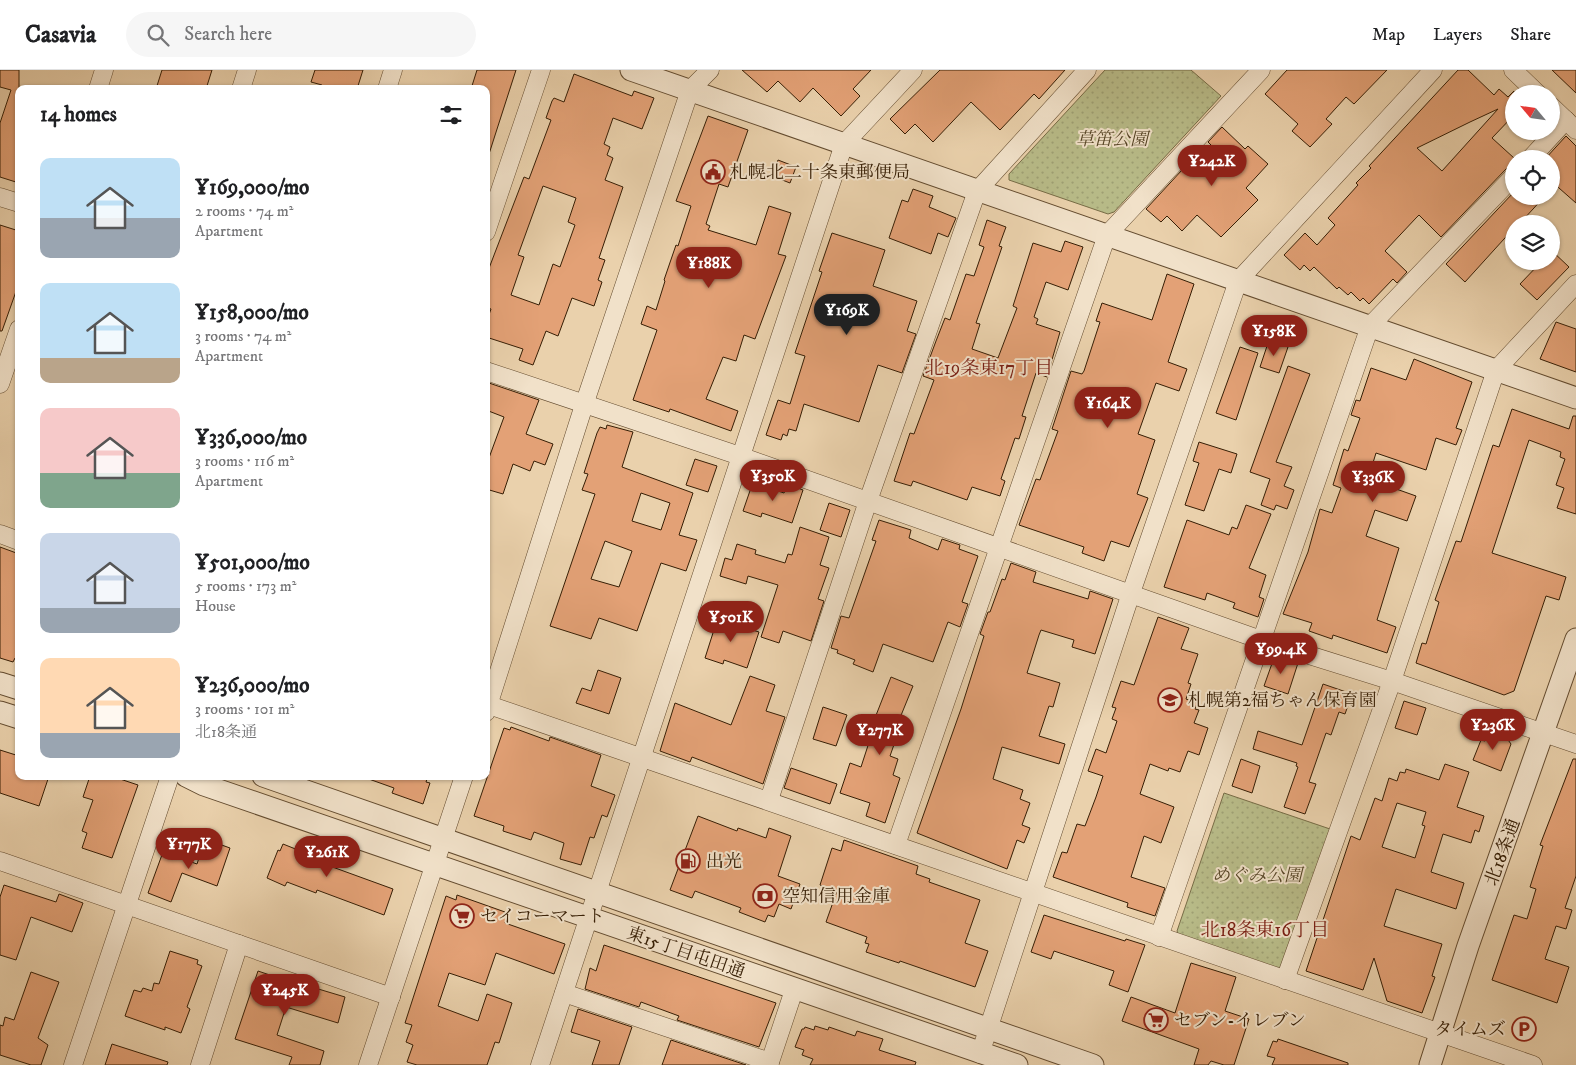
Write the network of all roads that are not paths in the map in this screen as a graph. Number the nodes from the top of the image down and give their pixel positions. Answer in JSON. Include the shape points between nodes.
{"nodes":[{"id":1,"x":104,"y":70,"type":"edge"},
{"id":2,"x":247,"y":70,"type":"edge"},
{"id":3,"x":393,"y":70,"type":"edge"},
{"id":4,"x":541,"y":70,"type":"edge"},
{"id":5,"x":631,"y":70,"type":"edge"},
{"id":6,"x":710,"y":70,"type":"edge"},
{"id":7,"x":913,"y":70,"type":"edge"},
{"id":8,"x":1087,"y":70,"type":"edge"},
{"id":9,"x":1261,"y":70,"type":"edge"},
{"id":10,"x":1433,"y":70,"type":"edge"},
{"id":11,"x":1513,"y":70,"type":"edge"},
{"id":12,"x":99,"y":85,"type":"edge"},
{"id":13,"x":242,"y":85,"type":"edge"},
{"id":14,"x":388,"y":85,"type":"edge"},
{"id":15,"x":1529,"y":85,"type":"edge"},
{"id":16,"x":690,"y":90,"type":"junction"},
{"id":17,"x":1560,"y":115,"type":"edge"},
{"id":18,"x":1571,"y":125,"type":"edge"},
{"id":19,"x":844,"y":144,"type":"junction"},
{"id":20,"x":1541,"y":150,"type":"edge"},
{"id":21,"x":1505,"y":185,"type":"edge"},
{"id":22,"x":977,"y":191,"type":"junction"},
{"id":23,"x":0,"y":197,"type":"edge"},
{"id":24,"x":15,"y":202,"type":"edge"},
{"id":25,"x":490,"y":220,"type":"edge"},
{"id":26,"x":1107,"y":235,"type":"junction"},
{"id":27,"x":1238,"y":281,"type":"junction"},
{"id":28,"x":1576,"y":284,"type":"edge"},
{"id":29,"x":1370,"y":326,"type":"junction"},
{"id":30,"x":15,"y":341,"type":"edge"},
{"id":31,"x":1496,"y":370,"type":"junction"},
{"id":32,"x":490,"y":372,"type":"edge"},
{"id":33,"x":0,"y":384,"type":"edge"},
{"id":34,"x":1576,"y":398,"type":"edge"},
{"id":35,"x":584,"y":405,"type":"junction"},
{"id":36,"x":740,"y":456,"type":"junction"},
{"id":37,"x":868,"y":501,"type":"junction"},
{"id":38,"x":0,"y":534,"type":"edge"},
{"id":39,"x":15,"y":540,"type":"edge"},
{"id":40,"x":998,"y":547,"type":"junction"},
{"id":41,"x":1131,"y":593,"type":"junction"},
{"id":42,"x":1576,"y":639,"type":"edge"},
{"id":43,"x":1261,"y":640,"type":"junction"},
{"id":44,"x":1392,"y":681,"type":"junction"},
{"id":45,"x":0,"y":683,"type":"edge"},
{"id":46,"x":15,"y":688,"type":"edge"},
{"id":47,"x":490,"y":698,"type":"edge"},
{"id":48,"x":490,"y":708,"type":"edge"},
{"id":49,"x":0,"y":712,"type":"edge"},
{"id":50,"x":15,"y":717,"type":"edge"},
{"id":51,"x":1544,"y":733,"type":"junction"},
{"id":52,"x":1576,"y":744,"type":"edge"},
{"id":53,"x":643,"y":756,"type":"junction"},
{"id":54,"x":169,"y":780,"type":"edge"},
{"id":55,"x":194,"y":780,"type":"edge"},
{"id":56,"x":274,"y":780,"type":"edge"},
{"id":57,"x":463,"y":780,"type":"edge"},
{"id":58,"x":769,"y":800,"type":"junction"},
{"id":59,"x":443,"y":840,"type":"junction"},
{"id":60,"x":896,"y":845,"type":"junction"},
{"id":61,"x":0,"y":861,"type":"edge"},
{"id":62,"x":434,"y":863,"type":"junction"},
{"id":63,"x":1033,"y":893,"type":"junction"},
{"id":64,"x":597,"y":894,"type":"junction"},
{"id":65,"x":126,"y":904,"type":"junction"},
{"id":66,"x":588,"y":918,"type":"junction"},
{"id":67,"x":1160,"y":936,"type":"junction"},
{"id":68,"x":239,"y":944,"type":"junction"},
{"id":69,"x":1285,"y":980,"type":"junction"},
{"id":70,"x":794,"y":990,"type":"junction"},
{"id":71,"x":564,"y":993,"type":"junction"},
{"id":72,"x":391,"y":998,"type":"junction"},
{"id":73,"x":988,"y":1028,"type":"junction"},
{"id":74,"x":1440,"y":1032,"type":"junction"},
{"id":75,"x":980,"y":1054,"type":"junction"},
{"id":76,"x":769,"y":1063,"type":"edge"},
{"id":77,"x":73,"y":1065,"type":"edge"},
{"id":78,"x":200,"y":1065,"type":"edge"},
{"id":79,"x":368,"y":1065,"type":"edge"},
{"id":80,"x":540,"y":1065,"type":"edge"},
{"id":81,"x":1017,"y":1065,"type":"edge"},
{"id":82,"x":1093,"y":1065,"type":"edge"},
{"id":83,"x":1430,"y":1065,"type":"edge"},
{"id":84,"x":1533,"y":1065,"type":"edge"}],
"edges":[{"from":1,"to":12,"type":"street"},
{"from":2,"to":13,"type":"street"},
{"from":3,"to":14,"type":"street"},
{"from":4,"to":25,"type":"street"},
{"from":5,"to":16,"type":"street"},
{"from":6,"to":16,"type":"street"},
{"from":7,"to":19,"type":"street"},
{"from":8,"to":22,"type":"street"},
{"from":9,"to":26,"type":"street"},
{"from":10,"to":27,"type":"street"},
{"from":11,"to":15,"type":"street"},
{"from":16,"to":19,"type":"street"},
{"from":16,"to":35,"type":"street"},
{"from":17,"to":18,"type":"street"},
{"from":18,"to":20,"type":"street"},
{"from":19,"to":22,"type":"street"},
{"from":19,"to":36,"type":"street"},
{"from":21,"to":29,"type":"street"},
{"from":22,"to":26,"type":"street"},
{"from":22,"to":37,"type":"street"},
{"from":23,"to":24,"type":"street"},
{"from":26,"to":27,"type":"street"},
{"from":26,"to":40,"type":"street"},
{"from":27,"to":29,"type":"street"},
{"from":27,"to":41,"type":"street"},
{"from":28,"to":31,"type":"street"},
{"from":29,"to":31,"type":"street"},
{"from":29,"to":43,"type":"street"},
{"from":30,"to":33,"type":"street"},
{"from":31,"to":34,"type":"street"},
{"from":31,"to":44,"type":"street"},
{"from":32,"to":35,"type":"street"},
{"from":35,"to":36,"type":"street"},
{"from":35,"to":47,"type":"street"},
{"from":36,"to":37,"type":"street"},
{"from":36,"to":53,"type":"street"},
{"from":37,"to":40,"type":"street"},
{"from":37,"to":58,"type":"street"},
{"from":38,"to":39,"type":"street"},
{"from":40,"to":41,"type":"street"},
{"from":40,"to":60,"type":"street"},
{"from":41,"to":43,"type":"street"},
{"from":41,"to":63,"type":"street"},
{"from":42,"to":51,"type":"street","name":"北18条通"},
{"from":43,"to":44,"type":"street"},
{"from":43,"to":67,"type":"street"},
{"from":44,"to":51,"type":"street"},
{"from":44,"to":69,"type":"street"},
{"from":45,"to":46,"type":"street"},
{"from":48,"to":53,"type":"street"},
{"from":49,"to":50,"type":"street"},
{"from":51,"to":52,"type":"street"},
{"from":51,"to":74,"type":"street","name":"北18条通"},
{"from":53,"to":58,"type":"street"},
{"from":53,"to":64,"type":"street"},
{"from":54,"to":65,"type":"street"},
{"from":55,"to":62,"type":"street","name":"東15丁目屯田通"},
{"from":56,"to":59,"type":"street","name":"東15丁目屯田通"},
{"from":57,"to":59,"type":"street"},
{"from":58,"to":60,"type":"street"},
{"from":59,"to":62,"type":"street"},
{"from":59,"to":64,"type":"street","name":"東15丁目屯田通"},
{"from":60,"to":63,"type":"street"},
{"from":61,"to":65,"type":"street"},
{"from":62,"to":66,"type":"street","name":"東15丁目屯田通"},
{"from":62,"to":72,"type":"street"},
{"from":63,"to":67,"type":"street"},
{"from":63,"to":73,"type":"street"},
{"from":64,"to":66,"type":"street"},
{"from":64,"to":73,"type":"street","name":"東15丁目屯田通"},
{"from":65,"to":68,"type":"street"},
{"from":65,"to":77,"type":"street"},
{"from":66,"to":70,"type":"street","name":"東15丁目屯田通"},
{"from":66,"to":71,"type":"street"},
{"from":67,"to":69,"type":"street"},
{"from":68,"to":72,"type":"street"},
{"from":68,"to":78,"type":"street"},
{"from":69,"to":74,"type":"street"},
{"from":70,"to":75,"type":"street","name":"東15丁目屯田通"},
{"from":70,"to":76,"type":"street"},
{"from":71,"to":76,"type":"street"},
{"from":71,"to":80,"type":"street"},
{"from":72,"to":79,"type":"street"},
{"from":73,"to":75,"type":"street"},
{"from":73,"to":82,"type":"street","name":"東15丁目屯田通"},
{"from":74,"to":83,"type":"street","name":"北18条通"},
{"from":74,"to":84,"type":"street"},
{"from":75,"to":81,"type":"street","name":"東15丁目屯田通"}]}
